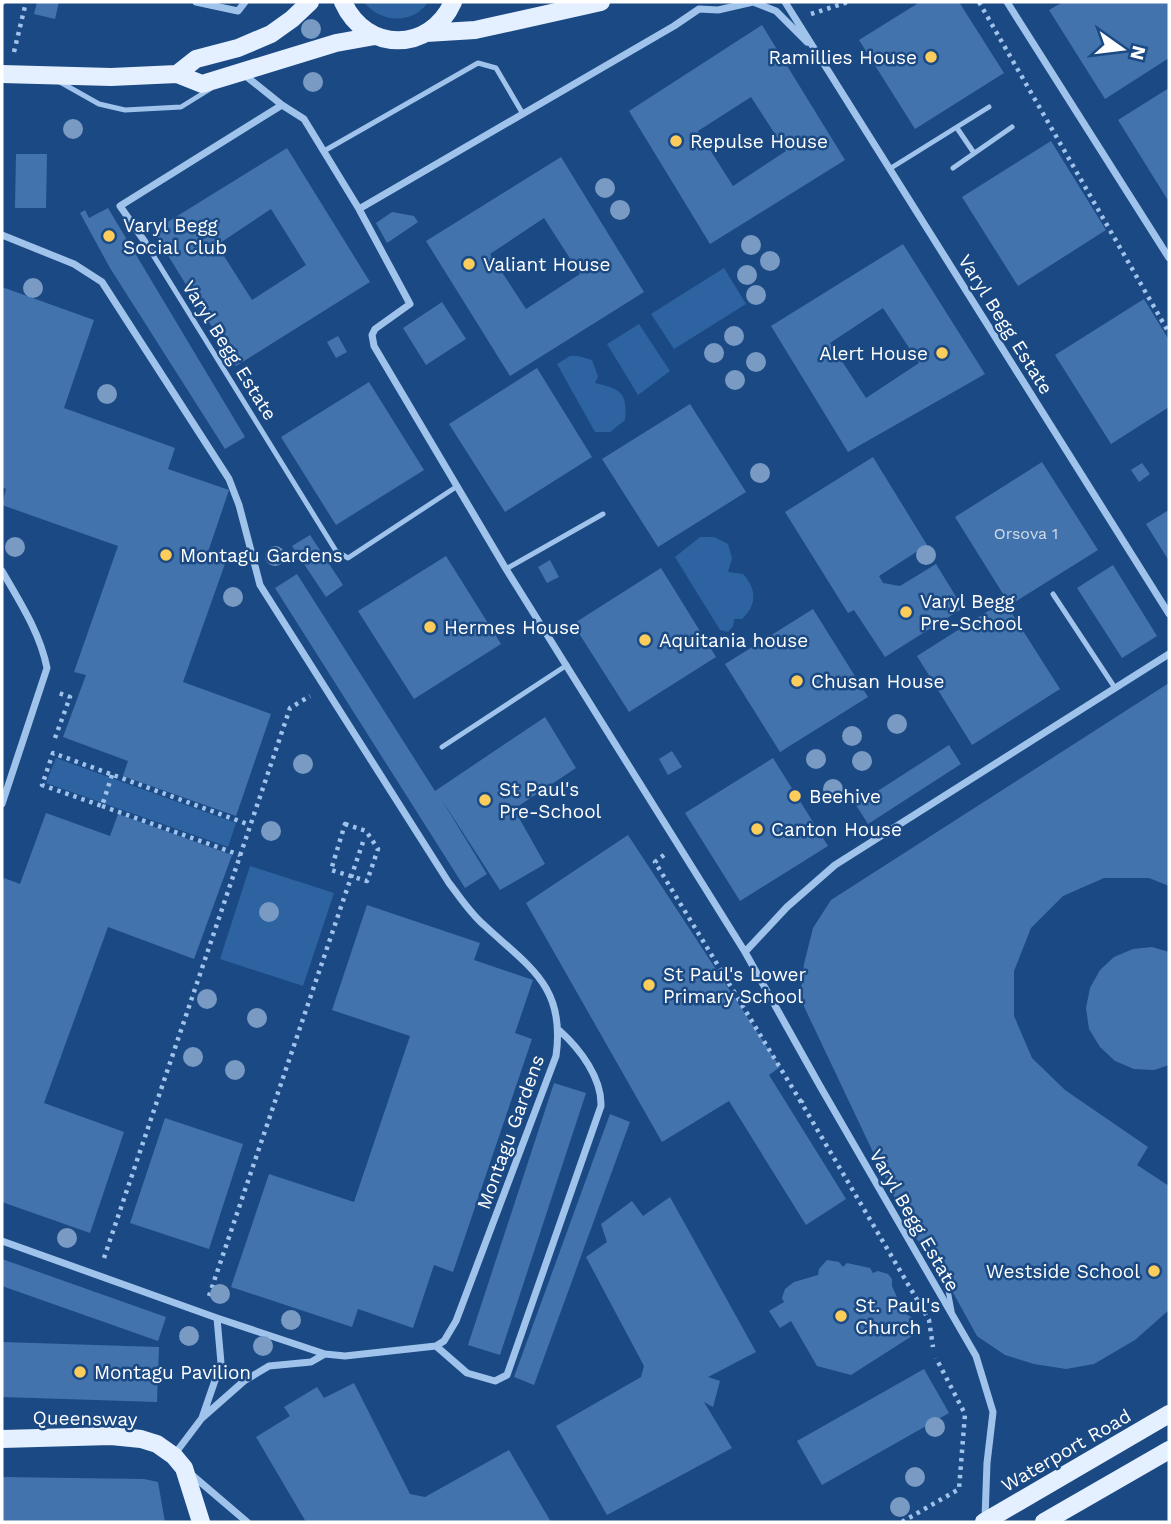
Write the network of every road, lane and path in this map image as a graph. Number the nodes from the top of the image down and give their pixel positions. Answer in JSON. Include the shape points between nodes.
{"nodes":[{"id":1,"x":26,"y":2,"type":"edge"},
{"id":2,"x":196,"y":2,"type":"edge"},
{"id":3,"x":245,"y":2,"type":"edge"},
{"id":4,"x":310,"y":2,"type":"edge"},
{"id":5,"x":343,"y":2,"type":"edge"},
{"id":6,"x":453,"y":2,"type":"edge"},
{"id":7,"x":601,"y":2,"type":"edge"},
{"id":8,"x":785,"y":2,"type":"edge"},
{"id":9,"x":848,"y":2,"type":"edge"},
{"id":10,"x":979,"y":2,"type":"edge"},
{"id":11,"x":1007,"y":2,"type":"edge"},
{"id":12,"x":797,"y":18,"type":"junction"},
{"id":13,"x":426,"y":33,"type":"junction"},
{"id":14,"x":375,"y":36,"type":"junction"},
{"id":15,"x":816,"y":50,"type":"junction"},
{"id":16,"x":5,"y":74,"type":"edge"},
{"id":17,"x":48,"y":75,"type":"junction"},
{"id":18,"x":177,"y":75,"type":"junction"},
{"id":19,"x":235,"y":75,"type":"junction"},
{"id":20,"x":282,"y":105,"type":"junction"},
{"id":21,"x":989,"y":107,"type":"dead end"},
{"id":22,"x":523,"y":114,"type":"junction"},
{"id":23,"x":1012,"y":127,"type":"dead end"},
{"id":24,"x":957,"y":128,"type":"junction"},
{"id":25,"x":324,"y":151,"type":"junction"},
{"id":26,"x":974,"y":153,"type":"junction"},
{"id":27,"x":891,"y":168,"type":"junction"},
{"id":28,"x":953,"y":168,"type":"dead end"},
{"id":29,"x":359,"y":209,"type":"junction"},
{"id":30,"x":2,"y":235,"type":"edge"},
{"id":31,"x":145,"y":242,"type":"joint"},
{"id":32,"x":1169,"y":258,"type":"edge"},
{"id":33,"x":1169,"y":333,"type":"edge"},
{"id":34,"x":456,"y":487,"type":"junction"},
{"id":35,"x":603,"y":514,"type":"dead end"},
{"id":36,"x":506,"y":569,"type":"junction"},
{"id":37,"x":2,"y":571,"type":"edge"},
{"id":38,"x":1053,"y":594,"type":"dead end"},
{"id":39,"x":1169,"y":614,"type":"edge"},
{"id":40,"x":1169,"y":653,"type":"edge"},
{"id":41,"x":566,"y":665,"type":"junction"},
{"id":42,"x":42,"y":687,"type":"junction"},
{"id":43,"x":324,"y":688,"type":"junction"},
{"id":44,"x":1115,"y":688,"type":"junction"},
{"id":45,"x":55,"y":738,"type":"dead end"},
{"id":46,"x":442,"y":747,"type":"dead end"},
{"id":47,"x":113,"y":775,"type":"junction"},
{"id":48,"x":2,"y":804,"type":"edge"},
{"id":49,"x":102,"y":806,"type":"junction"},
{"id":50,"x":250,"y":825,"type":"junction"},
{"id":51,"x":363,"y":842,"type":"dead end"},
{"id":52,"x":679,"y":845,"type":"junction"},
{"id":53,"x":240,"y":855,"type":"junction"},
{"id":54,"x":351,"y":876,"type":"junction"},
{"id":55,"x":746,"y":952,"type":"junction"},
{"id":56,"x":559,"y":1031,"type":"junction"},
{"id":57,"x":820,"y":1086,"type":"junction"},
{"id":58,"x":801,"y":1102,"type":"junction"},
{"id":59,"x":2,"y":1241,"type":"edge"},
{"id":60,"x":98,"y":1275,"type":"junction"},
{"id":61,"x":947,"y":1280,"type":"dead end"},
{"id":62,"x":203,"y":1313,"type":"junction"},
{"id":63,"x":217,"y":1318,"type":"junction"},
{"id":64,"x":954,"y":1318,"type":"junction"},
{"id":65,"x":436,"y":1346,"type":"junction"},
{"id":66,"x":933,"y":1347,"type":"dead end"},
{"id":67,"x":325,"y":1354,"type":"junction"},
{"id":68,"x":936,"y":1358,"type":"dead end"},
{"id":69,"x":1169,"y":1414,"type":"edge"},
{"id":70,"x":202,"y":1418,"type":"junction"},
{"id":71,"x":2,"y":1439,"type":"edge"},
{"id":72,"x":1169,"y":1450,"type":"edge"},
{"id":73,"x":179,"y":1462,"type":"junction"},
{"id":74,"x":201,"y":1522,"type":"edge"},
{"id":75,"x":247,"y":1522,"type":"edge"},
{"id":76,"x":902,"y":1522,"type":"edge"},
{"id":77,"x":985,"y":1522,"type":"edge"},
{"id":78,"x":1044,"y":1522,"type":"edge"}],
"edges":[{"from":1,"to":16,"type":"path"},
{"from":2,"to":3,"type":"street","via":[[238,11]]},
{"from":4,"to":18,"type":"main road","via":[[271,34],[196,59]]},
{"from":5,"to":14,"type":"main road","via":[[350,16]]},
{"from":6,"to":13,"type":"main road","via":[[438,26]]},
{"from":7,"to":13,"type":"main road","via":[[475,30]]},
{"from":8,"to":12,"type":"street","name":"Varyl Begg Estate"},
{"from":9,"to":12,"type":"path"},
{"from":10,"to":33,"type":"path"},
{"from":11,"to":32,"type":"street"},
{"from":12,"to":15,"type":"street","name":"Varyl Begg Estate"},
{"from":13,"to":14,"type":"main road","via":[[410,39]]},
{"from":14,"to":19,"type":"main road","via":[[335,43]]},
{"from":15,"to":22,"type":"street","name":"Varyl Begg Estate","via":[[776,11],[753,2],[699,9]]},
{"from":15,"to":27,"type":"street","name":"Varyl Begg Estate"},
{"from":16,"to":17,"type":"main road"},
{"from":17,"to":18,"type":"main road"},
{"from":17,"to":19,"type":"lane","via":[[99,104],[125,110],[181,107]]},
{"from":18,"to":19,"type":"main road","via":[[202,84]]},
{"from":19,"to":20,"type":"street","name":"Varyl Begg Estate"},
{"from":20,"to":25,"type":"street","name":"Varyl Begg Estate","via":[[304,118]]},
{"from":20,"to":31,"type":"street","name":"Varyl Begg Estate","via":[[120,206]]},
{"from":21,"to":24,"type":"lane"},
{"from":22,"to":25,"type":"lane","via":[[496,68],[478,63]]},
{"from":22,"to":29,"type":"street","name":"Varyl Begg Estate"},
{"from":23,"to":26,"type":"lane"},
{"from":24,"to":26,"type":"lane"},
{"from":24,"to":27,"type":"lane"},
{"from":25,"to":29,"type":"street","name":"Varyl Begg Estate"},
{"from":26,"to":28,"type":"lane"},
{"from":27,"to":39,"type":"street","name":"Varyl Begg Estate"},
{"from":29,"to":34,"type":"street","name":"Varyl Begg Estate","via":[[410,303],[374,329],[374,346]]},
{"from":30,"to":43,"type":"street","name":"Montagu Gardens","via":[[74,264],[102,282],[229,479],[260,585]]},
{"from":31,"to":34,"type":"lane","name":"Varyl Begg Estate","via":[[336,551],[348,558]]},
{"from":34,"to":36,"type":"street","name":"Varyl Begg Estate"},
{"from":35,"to":36,"type":"lane"},
{"from":36,"to":41,"type":"street","name":"Varyl Begg Estate"},
{"from":37,"to":42,"type":"street","via":[[44,652],[47,668]]},
{"from":38,"to":44,"type":"lane"},
{"from":40,"to":44,"type":"street"},
{"from":41,"to":46,"type":"lane"},
{"from":41,"to":52,"type":"street","name":"Varyl Begg Estate"},
{"from":42,"to":45,"type":"path","via":[[70,697]]},
{"from":42,"to":48,"type":"street"},
{"from":43,"to":50,"type":"path","via":[[290,708]]},
{"from":43,"to":56,"type":"street","name":"Montagu Gardens","via":[[449,883],[481,923],[540,980],[554,1004]]},
{"from":44,"to":55,"type":"street","via":[[835,865],[787,907]]},
{"from":47,"to":49,"type":"path"},
{"from":47,"to":49,"type":"path","via":[[53,753],[42,785]]},
{"from":47,"to":50,"type":"path"},
{"from":49,"to":53,"type":"path"},
{"from":50,"to":53,"type":"path"},
{"from":51,"to":54,"type":"path"},
{"from":52,"to":55,"type":"street","name":"Varyl Begg Estate"},
{"from":52,"to":58,"type":"path","via":[[654,862]]},
{"from":53,"to":60,"type":"path"},
{"from":54,"to":54,"type":"path","via":[[367,881],[378,849],[366,831],[345,824],[331,870]]},
{"from":54,"to":62,"type":"path"},
{"from":55,"to":57,"type":"street","name":"Varyl Begg Estate"},
{"from":56,"to":65,"type":"street","name":"Montagu Gardens","via":[[556,1056],[456,1321]]},
{"from":56,"to":65,"type":"street","via":[[576,1046],[593,1073],[602,1094],[601,1106],[508,1375],[495,1381],[467,1373]]},
{"from":57,"to":58,"type":"path"},
{"from":57,"to":64,"type":"street","name":"Varyl Begg Estate"},
{"from":58,"to":66,"type":"path","via":[[929,1320]]},
{"from":59,"to":60,"type":"street"},
{"from":60,"to":62,"type":"street"},
{"from":61,"to":64,"type":"lane"},
{"from":62,"to":63,"type":"street"},
{"from":63,"to":67,"type":"street"},
{"from":63,"to":70,"type":"street","via":[[221,1363]]},
{"from":64,"to":77,"type":"street","name":"Varyl Begg Estate","via":[[976,1356],[993,1412]]},
{"from":65,"to":67,"type":"street"},
{"from":67,"to":70,"type":"street","via":[[311,1362],[270,1366],[244,1381]]},
{"from":68,"to":76,"type":"path","via":[[965,1414],[959,1489]]},
{"from":69,"to":77,"type":"main road","name":"Waterport Road"},
{"from":70,"to":73,"type":"street"},
{"from":71,"to":73,"type":"main road","name":"Queensway","via":[[141,1439],[157,1444]]},
{"from":72,"to":78,"type":"main road"},
{"from":73,"to":74,"type":"main road"},
{"from":73,"to":75,"type":"street"}]}
